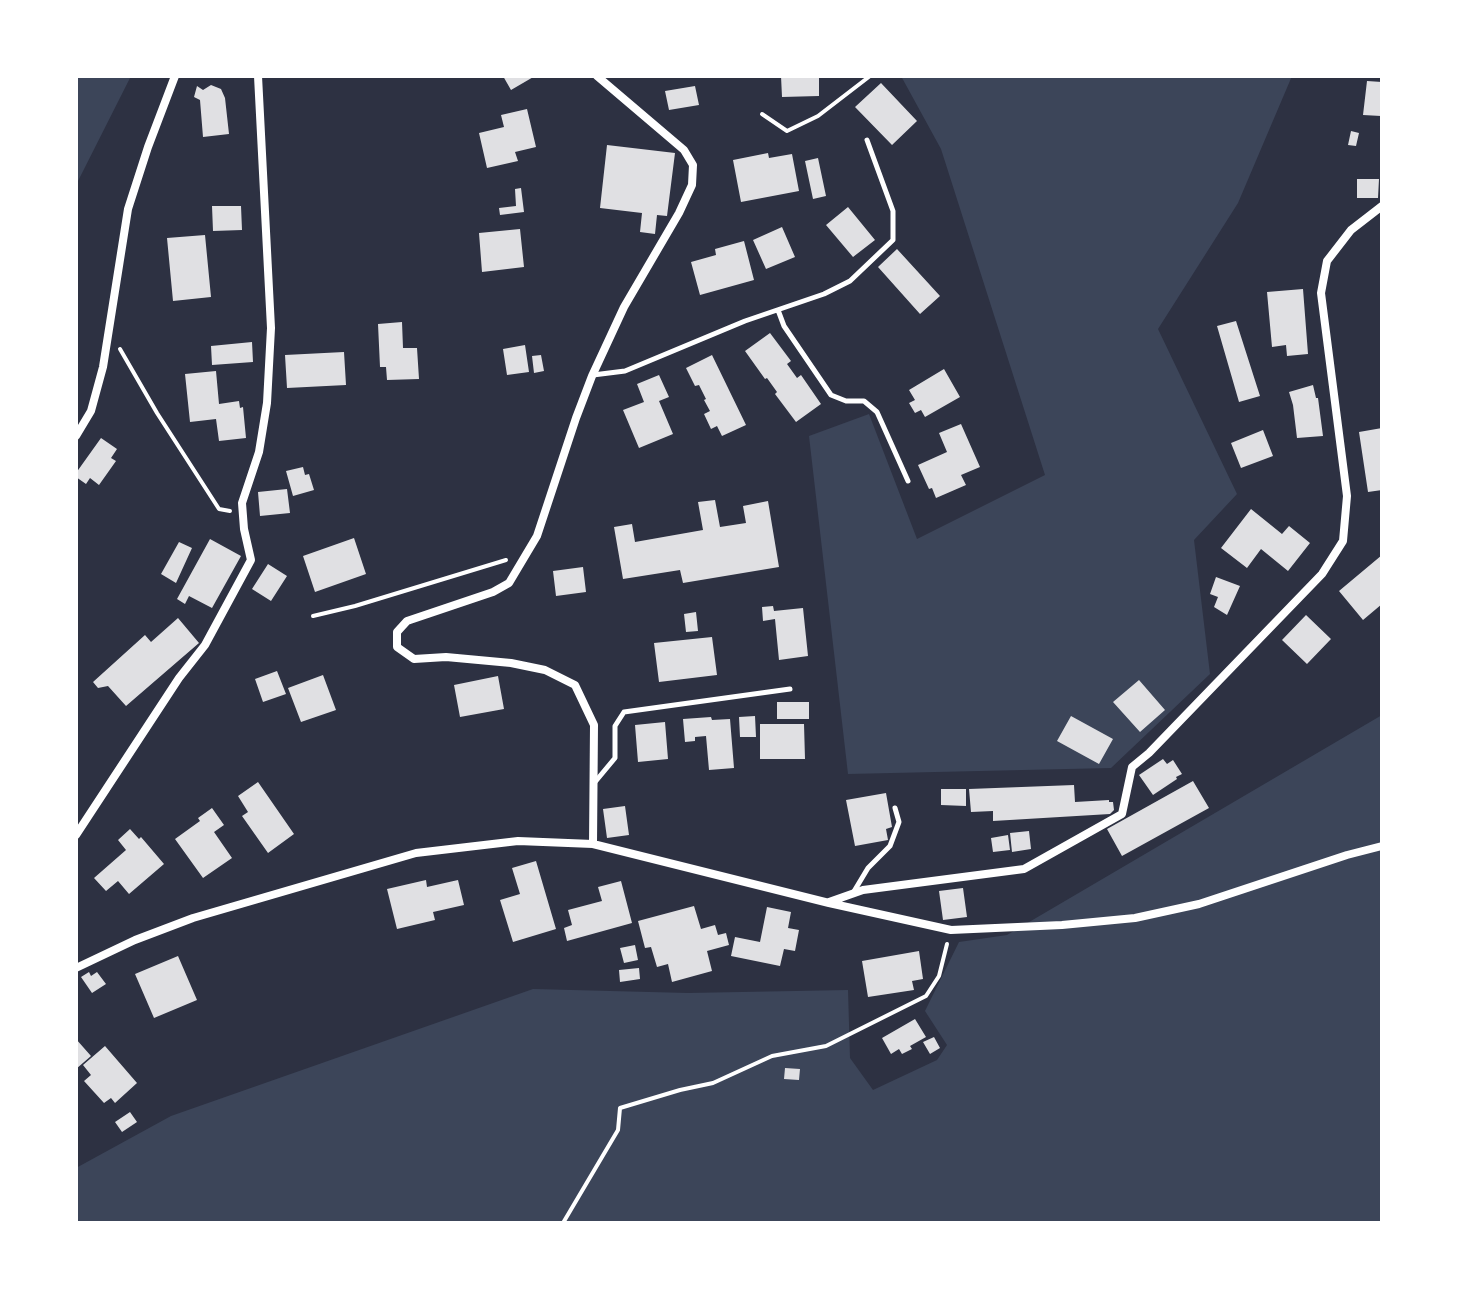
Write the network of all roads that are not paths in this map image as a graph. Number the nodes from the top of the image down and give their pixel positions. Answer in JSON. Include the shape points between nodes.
{"nodes":[{"id":1,"x":175,"y":76,"type":"edge"},
{"id":2,"x":258,"y":76,"type":"edge"},
{"id":3,"x":597,"y":76,"type":"edge"},
{"id":4,"x":867,"y":140,"type":"dead end"},
{"id":5,"x":1382,"y":206,"type":"edge"},
{"id":6,"x":777,"y":310,"type":"junction"},
{"id":7,"x":592,"y":376,"type":"junction"},
{"id":8,"x":76,"y":436,"type":"edge"},
{"id":9,"x":908,"y":481,"type":"dead end"},
{"id":10,"x":790,"y":689,"type":"dead end"},
{"id":11,"x":594,"y":783,"type":"junction"},
{"id":12,"x":895,"y":808,"type":"dead end"},
{"id":13,"x":76,"y":835,"type":"edge"},
{"id":14,"x":593,"y":844,"type":"junction"},
{"id":15,"x":1382,"y":846,"type":"edge"},
{"id":16,"x":853,"y":894,"type":"junction"},
{"id":17,"x":829,"y":903,"type":"junction"},
{"id":18,"x":76,"y":968,"type":"edge"}],
"edges":[{"from":1,"to":8,"type":"street","via":[[128,209],[103,367],[91,411]]},
{"from":2,"to":13,"type":"street","via":[[271,328],[259,452],[242,503],[251,560],[205,645]]},
{"from":3,"to":7,"type":"street","via":[[684,150],[693,165],[692,185],[679,213],[624,307]]},
{"from":4,"to":6,"type":"lane","via":[[893,211],[893,240],[850,281]]},
{"from":5,"to":16,"type":"street","via":[[1351,230],[1327,261],[1321,293],[1347,496],[1343,541],[1322,574],[1132,767],[1122,814],[1024,869]]},
{"from":6,"to":7,"type":"lane","via":[[625,371]]},
{"from":6,"to":9,"type":"lane","via":[[831,395],[864,401],[877,412]]},
{"from":7,"to":11,"type":"street","via":[[537,536],[509,583],[407,621],[397,632],[397,647],[414,659],[446,657],[545,670],[575,685],[594,725]]},
{"from":10,"to":11,"type":"lane","via":[[624,712],[615,726],[615,758]]},
{"from":11,"to":14,"type":"street"},
{"from":12,"to":16,"type":"lane","via":[[899,822],[890,846]]},
{"from":14,"to":17,"type":"street"},
{"from":14,"to":18,"type":"street","via":[[518,841],[416,853],[193,918]]},
{"from":15,"to":17,"type":"street","via":[[1199,904],[1135,918],[951,930]]},
{"from":16,"to":17,"type":"street"}]}
